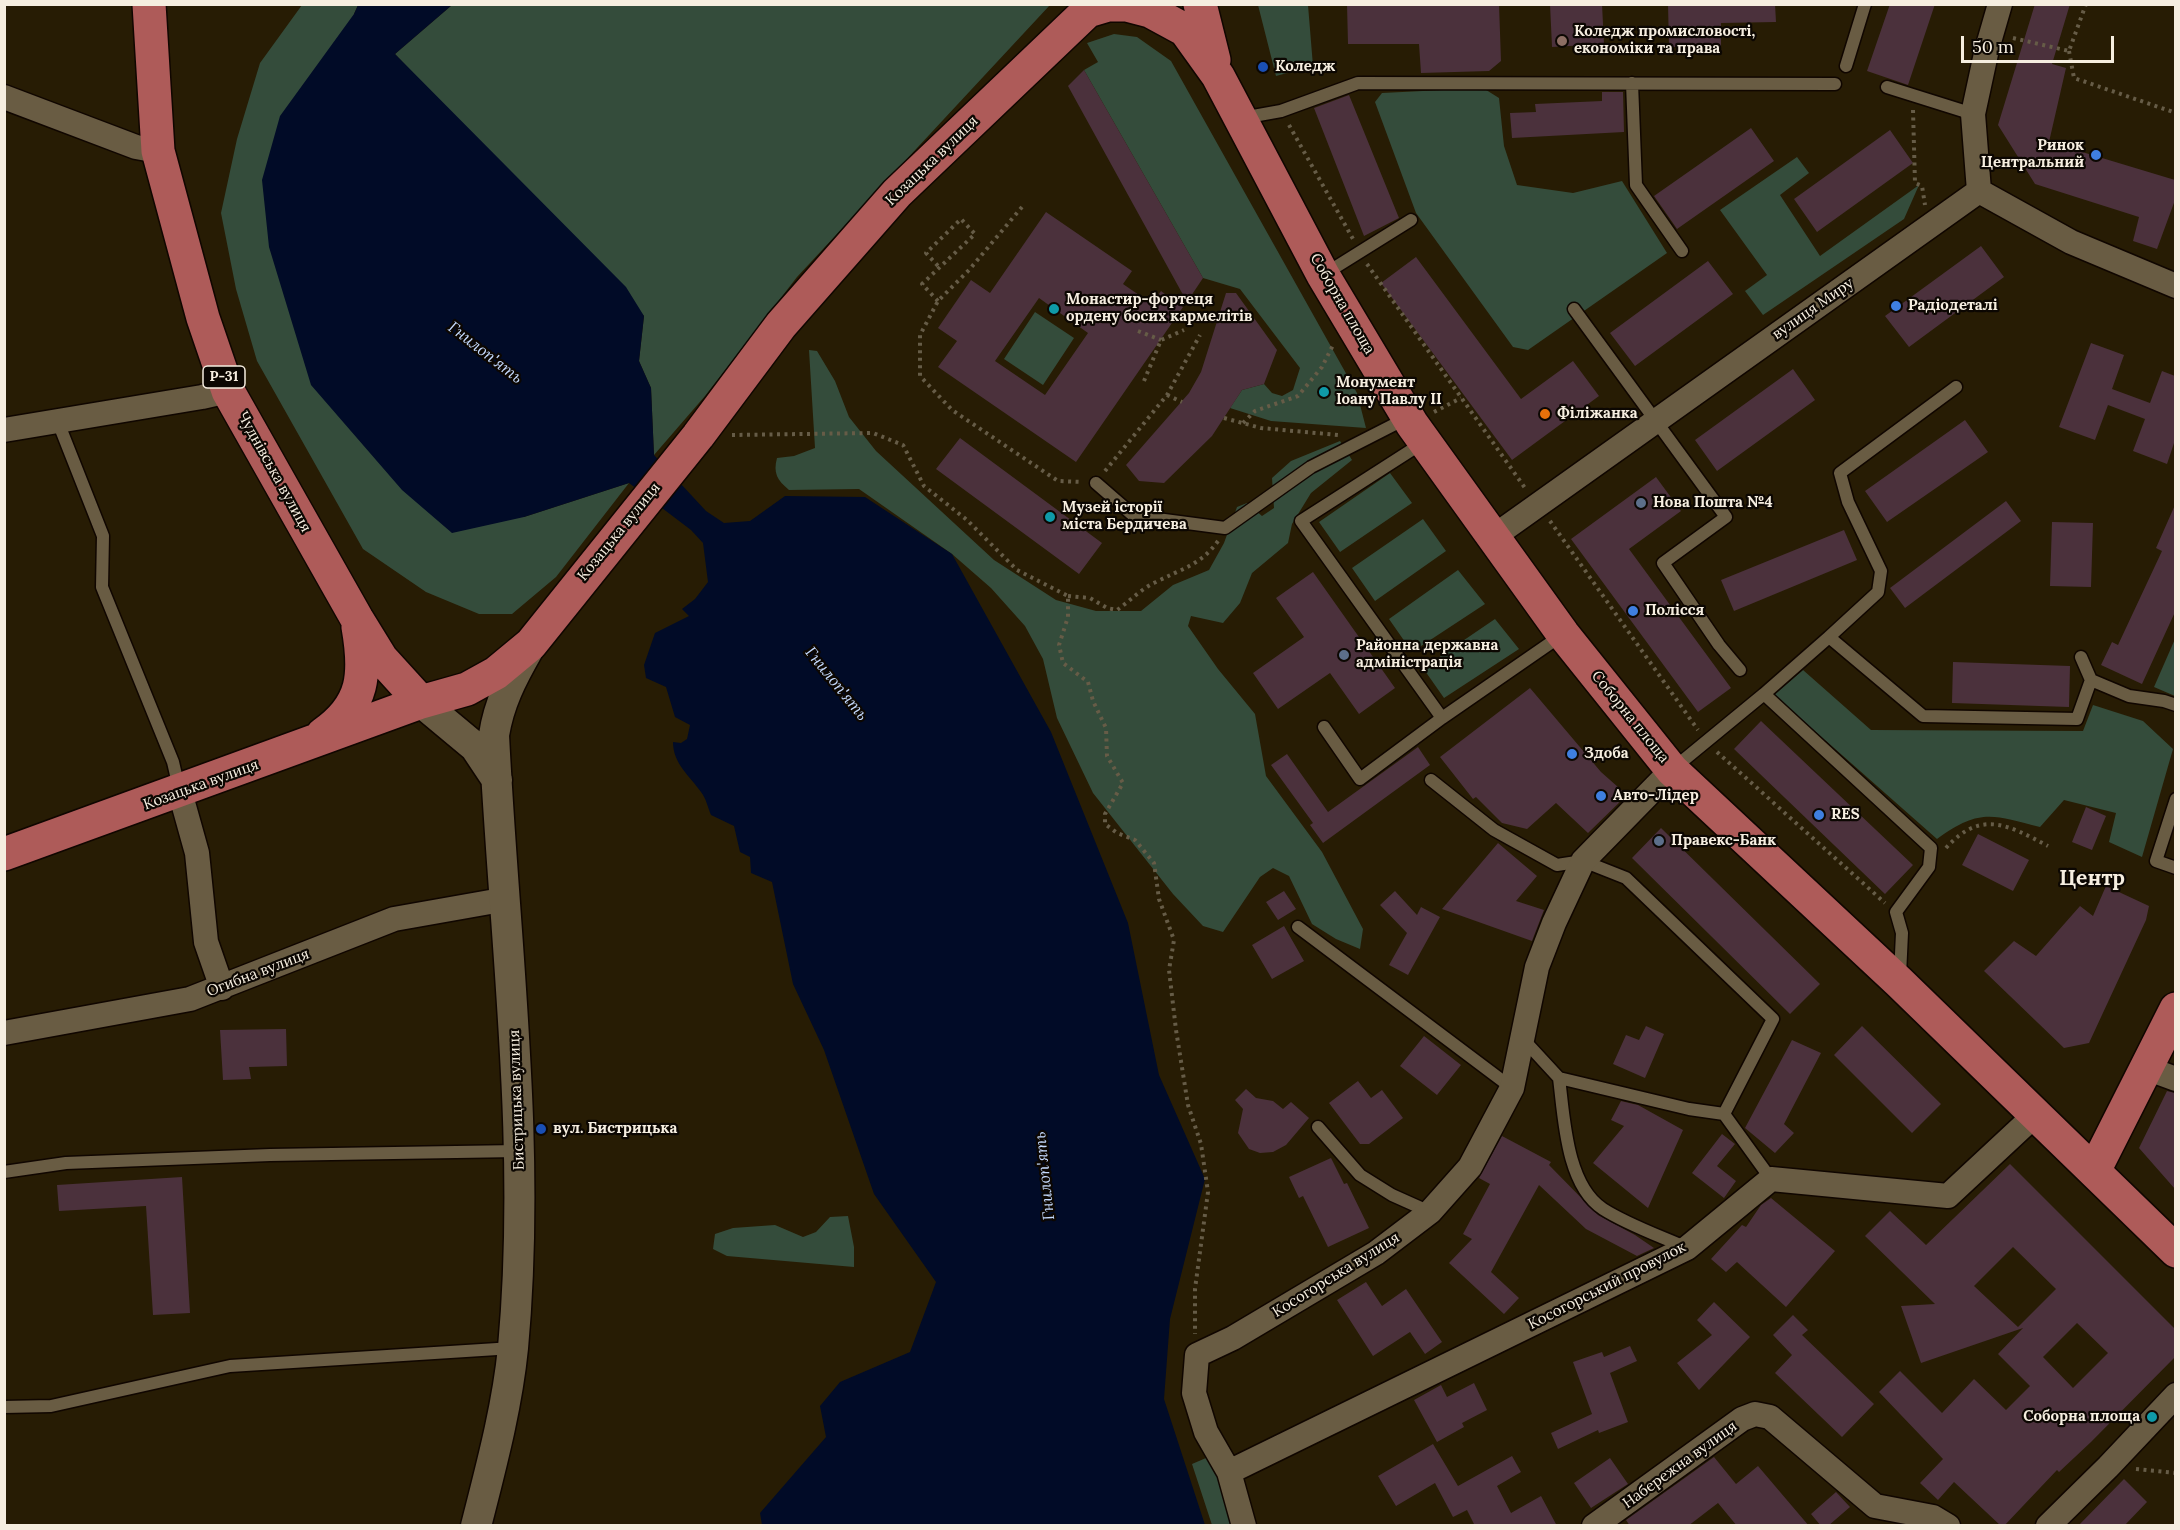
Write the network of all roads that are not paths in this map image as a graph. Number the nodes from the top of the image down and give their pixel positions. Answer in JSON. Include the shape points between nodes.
{"nodes":[{"id":1,"x":149,"y":4,"type":"edge"},
{"id":2,"x":1200,"y":4,"type":"edge"},
{"id":3,"x":1865,"y":4,"type":"edge"},
{"id":4,"x":2000,"y":4,"type":"edge"},
{"id":5,"x":1092,"y":8,"type":"edge"},
{"id":6,"x":1846,"y":66,"type":"dead end"},
{"id":7,"x":1218,"y":76,"type":"junction"},
{"id":8,"x":1632,"y":83,"type":"junction"},
{"id":9,"x":1835,"y":84,"type":"dead end"},
{"id":10,"x":1887,"y":87,"type":"dead end"},
{"id":11,"x":4,"y":98,"type":"edge"},
{"id":12,"x":1973,"y":114,"type":"junction"},
{"id":13,"x":1241,"y":118,"type":"junction"},
{"id":14,"x":158,"y":151,"type":"junction"},
{"id":15,"x":1979,"y":190,"type":"junction"},
{"id":16,"x":1411,"y":220,"type":"dead end"},
{"id":17,"x":1682,"y":251,"type":"dead end"},
{"id":18,"x":1323,"y":274,"type":"junction"},
{"id":19,"x":2175,"y":286,"type":"edge"},
{"id":20,"x":1574,"y":309,"type":"dead end"},
{"id":21,"x":1956,"y":387,"type":"dead end"},
{"id":22,"x":228,"y":391,"type":"junction"},
{"id":23,"x":1656,"y":421,"type":"junction"},
{"id":24,"x":58,"y":422,"type":"junction"},
{"id":25,"x":1422,"y":424,"type":"junction"},
{"id":26,"x":4,"y":430,"type":"edge"},
{"id":27,"x":1096,"y":483,"type":"road end"},
{"id":28,"x":1493,"y":537,"type":"junction"},
{"id":29,"x":357,"y":619,"type":"junction"},
{"id":30,"x":1563,"y":634,"type":"junction"},
{"id":31,"x":1829,"y":637,"type":"junction"},
{"id":32,"x":531,"y":644,"type":"junction"},
{"id":33,"x":2081,"y":657,"type":"dead end"},
{"id":34,"x":1740,"y":670,"type":"dead end"},
{"id":35,"x":2091,"y":680,"type":"junction"},
{"id":36,"x":1764,"y":694,"type":"junction"},
{"id":37,"x":421,"y":702,"type":"junction"},
{"id":38,"x":2175,"y":705,"type":"edge"},
{"id":39,"x":1442,"y":718,"type":"junction"},
{"id":40,"x":1324,"y":727,"type":"dead end"},
{"id":41,"x":304,"y":746,"type":"junction"},
{"id":42,"x":1672,"y":770,"type":"junction"},
{"id":43,"x":497,"y":780,"type":"junction"},
{"id":44,"x":1431,"y":780,"type":"dead end"},
{"id":45,"x":180,"y":792,"type":"junction"},
{"id":46,"x":2175,"y":799,"type":"edge"},
{"id":47,"x":4,"y":854,"type":"edge"},
{"id":48,"x":1583,"y":861,"type":"junction"},
{"id":49,"x":2175,"y":868,"type":"edge"},
{"id":50,"x":507,"y":899,"type":"junction"},
{"id":51,"x":1298,"y":927,"type":"dead end"},
{"id":52,"x":1899,"y":982,"type":"junction"},
{"id":53,"x":222,"y":988,"type":"junction"},
{"id":54,"x":2175,"y":1009,"type":"edge"},
{"id":55,"x":4,"y":1034,"type":"edge"},
{"id":56,"x":1523,"y":1039,"type":"junction"},
{"id":57,"x":2161,"y":1073,"type":"edge"},
{"id":58,"x":1559,"y":1078,"type":"junction"},
{"id":59,"x":1512,"y":1088,"type":"junction"},
{"id":60,"x":1724,"y":1114,"type":"junction"},
{"id":61,"x":2035,"y":1114,"type":"junction"},
{"id":62,"x":1318,"y":1127,"type":"dead end"},
{"id":63,"x":519,"y":1151,"type":"junction"},
{"id":64,"x":2094,"y":1171,"type":"junction"},
{"id":65,"x":4,"y":1172,"type":"edge"},
{"id":66,"x":1771,"y":1179,"type":"junction"},
{"id":67,"x":1430,"y":1212,"type":"junction"},
{"id":68,"x":1687,"y":1248,"type":"junction"},
{"id":69,"x":2175,"y":1251,"type":"edge"},
{"id":70,"x":513,"y":1348,"type":"junction"},
{"id":71,"x":2175,"y":1395,"type":"edge"},
{"id":72,"x":4,"y":1407,"type":"edge"},
{"id":73,"x":1229,"y":1472,"type":"junction"},
{"id":74,"x":476,"y":1526,"type":"edge"},
{"id":75,"x":1244,"y":1526,"type":"edge"},
{"id":76,"x":1594,"y":1526,"type":"edge"},
{"id":77,"x":1948,"y":1526,"type":"edge"},
{"id":78,"x":2048,"y":1526,"type":"edge"}],
"edges":[{"from":1,"to":14,"type":"main road","name":"Чуднівська вулиця","number":"Р-31"},
{"from":2,"to":7,"type":"main road","name":"Соборна площа"},
{"from":3,"to":6,"type":"lane"},
{"from":4,"to":12,"type":"street"},
{"from":5,"to":7,"type":"main road","name":"Соборна площа","via":[[1127,6],[1170,21],[1185,30]]},
{"from":5,"to":32,"type":"main road","name":"Козацька вулиця","via":[[897,193],[781,326],[713,435],[609,544]]},
{"from":7,"to":13,"type":"main road","name":"Соборна площа"},
{"from":8,"to":9,"type":"lane"},
{"from":8,"to":13,"type":"lane","via":[[1358,83],[1281,111]]},
{"from":8,"to":17,"type":"lane","via":[[1636,185]]},
{"from":10,"to":12,"type":"lane"},
{"from":11,"to":14,"type":"street","via":[[136,147]]},
{"from":12,"to":15,"type":"street"},
{"from":13,"to":18,"type":"main road","name":"Соборна площа"},
{"from":14,"to":22,"type":"main road","name":"Чуднівська вулиця","number":"Р-31","via":[[203,318]]},
{"from":15,"to":19,"type":"street","via":[[2071,242]]},
{"from":15,"to":23,"type":"street","name":"вулиця Миру"},
{"from":16,"to":18,"type":"lane"},
{"from":18,"to":25,"type":"main road","name":"Соборна площа"},
{"from":20,"to":23,"type":"lane"},
{"from":21,"to":31,"type":"lane","via":[[1840,473],[1848,502],[1881,571],[1878,592]]},
{"from":22,"to":24,"type":"street"},
{"from":22,"to":29,"type":"main road","name":"Чуднівська вулиця","number":"Р-31"},
{"from":23,"to":28,"type":"street","name":"вулиця Миру"},
{"from":23,"to":34,"type":"lane","via":[[1726,517],[1663,563]]},
{"from":24,"to":26,"type":"street"},
{"from":24,"to":45,"type":"lane","via":[[103,536],[102,587],[174,762]]},
{"from":25,"to":27,"type":"lane","via":[[1379,434],[1311,468],[1225,528],[1134,516]]},
{"from":25,"to":28,"type":"main road","name":"Соборна площа"},
{"from":25,"to":39,"type":"lane","via":[[1301,521]]},
{"from":28,"to":30,"type":"main road","name":"Соборна площа"},
{"from":29,"to":37,"type":"main road","name":"Чуднівська вулиця","number":"Р-31","via":[[381,658]]},
{"from":29,"to":41,"type":"main road","via":[[362,651],[355,703],[338,724]]},
{"from":30,"to":39,"type":"lane"},
{"from":30,"to":42,"type":"main road","name":"Соборна площа"},
{"from":31,"to":35,"type":"lane","via":[[1923,716],[2077,719]]},
{"from":31,"to":36,"type":"lane"},
{"from":32,"to":37,"type":"main road","name":"Козацька вулиця","via":[[467,689]]},
{"from":32,"to":43,"type":"street","via":[[508,684],[498,714],[494,735]]},
{"from":33,"to":35,"type":"lane"},
{"from":35,"to":38,"type":"lane","via":[[2129,696]]},
{"from":36,"to":42,"type":"lane"},
{"from":36,"to":52,"type":"lane","via":[[1931,848],[1929,867],[1896,912],[1902,933]]},
{"from":37,"to":41,"type":"main road","name":"Козацька вулиця"},
{"from":37,"to":43,"type":"street","name":"Бистрицька вулиця","via":[[475,747]]},
{"from":39,"to":40,"type":"lane","via":[[1360,779]]},
{"from":41,"to":45,"type":"main road","name":"Козацька вулиця"},
{"from":42,"to":48,"type":"street","name":"Косогорська вулиця"},
{"from":42,"to":52,"type":"main road","name":"Соборна площа"},
{"from":43,"to":50,"type":"street","name":"Бистрицька вулиця"},
{"from":44,"to":48,"type":"lane","via":[[1494,830],[1557,865]]},
{"from":45,"to":47,"type":"main road","name":"Козацька вулиця"},
{"from":45,"to":53,"type":"street","via":[[197,853],[206,942]]},
{"from":46,"to":49,"type":"lane","via":[[2156,861]]},
{"from":48,"to":56,"type":"street","name":"Косогорська вулиця","via":[[1537,967]]},
{"from":48,"to":60,"type":"lane","via":[[1626,878],[1773,1019]]},
{"from":50,"to":53,"type":"street","name":"Огибна вулиця","via":[[394,919]]},
{"from":50,"to":63,"type":"street","name":"Бистрицька вулиця"},
{"from":51,"to":59,"type":"lane"},
{"from":52,"to":61,"type":"main road","name":"Соборна площа"},
{"from":53,"to":55,"type":"street","name":"Огибна вулиця","via":[[190,999]]},
{"from":54,"to":57,"type":"main road"},
{"from":56,"to":58,"type":"lane"},
{"from":56,"to":59,"type":"street","name":"Косогорська вулиця"},
{"from":57,"to":64,"type":"main road"},
{"from":58,"to":60,"type":"lane"},
{"from":58,"to":68,"type":"lane","via":[[1570,1158],[1587,1192],[1602,1209]]},
{"from":59,"to":67,"type":"street","name":"Косогорська вулиця","via":[[1470,1167]]},
{"from":60,"to":66,"type":"lane"},
{"from":61,"to":64,"type":"main road","name":"Соборна площа"},
{"from":61,"to":66,"type":"street","via":[[1948,1196]]},
{"from":62,"to":67,"type":"lane","via":[[1360,1175]]},
{"from":63,"to":65,"type":"lane","via":[[246,1155],[66,1163]]},
{"from":63,"to":70,"type":"street","name":"Бистрицька вулиця","via":[[521,1212]]},
{"from":64,"to":69,"type":"main road","name":"Соборна площа"},
{"from":66,"to":68,"type":"street","name":"Косогорський провулок"},
{"from":67,"to":73,"type":"street","name":"Косогорська вулиця","via":[[1376,1253],[1233,1338],[1197,1355],[1194,1393],[1206,1432]]},
{"from":68,"to":73,"type":"street","name":"Косогорський провулок"},
{"from":70,"to":72,"type":"lane","via":[[230,1366],[51,1406]]},
{"from":70,"to":74,"type":"street","name":"Бистрицька вулиця","via":[[502,1421]]},
{"from":71,"to":78,"type":"street"},
{"from":73,"to":75,"type":"street"},
{"from":76,"to":77,"type":"street","name":"Набережна вулиця","via":[[1742,1419],[1755,1414],[1770,1417],[1875,1506],[1934,1518]]}]}
